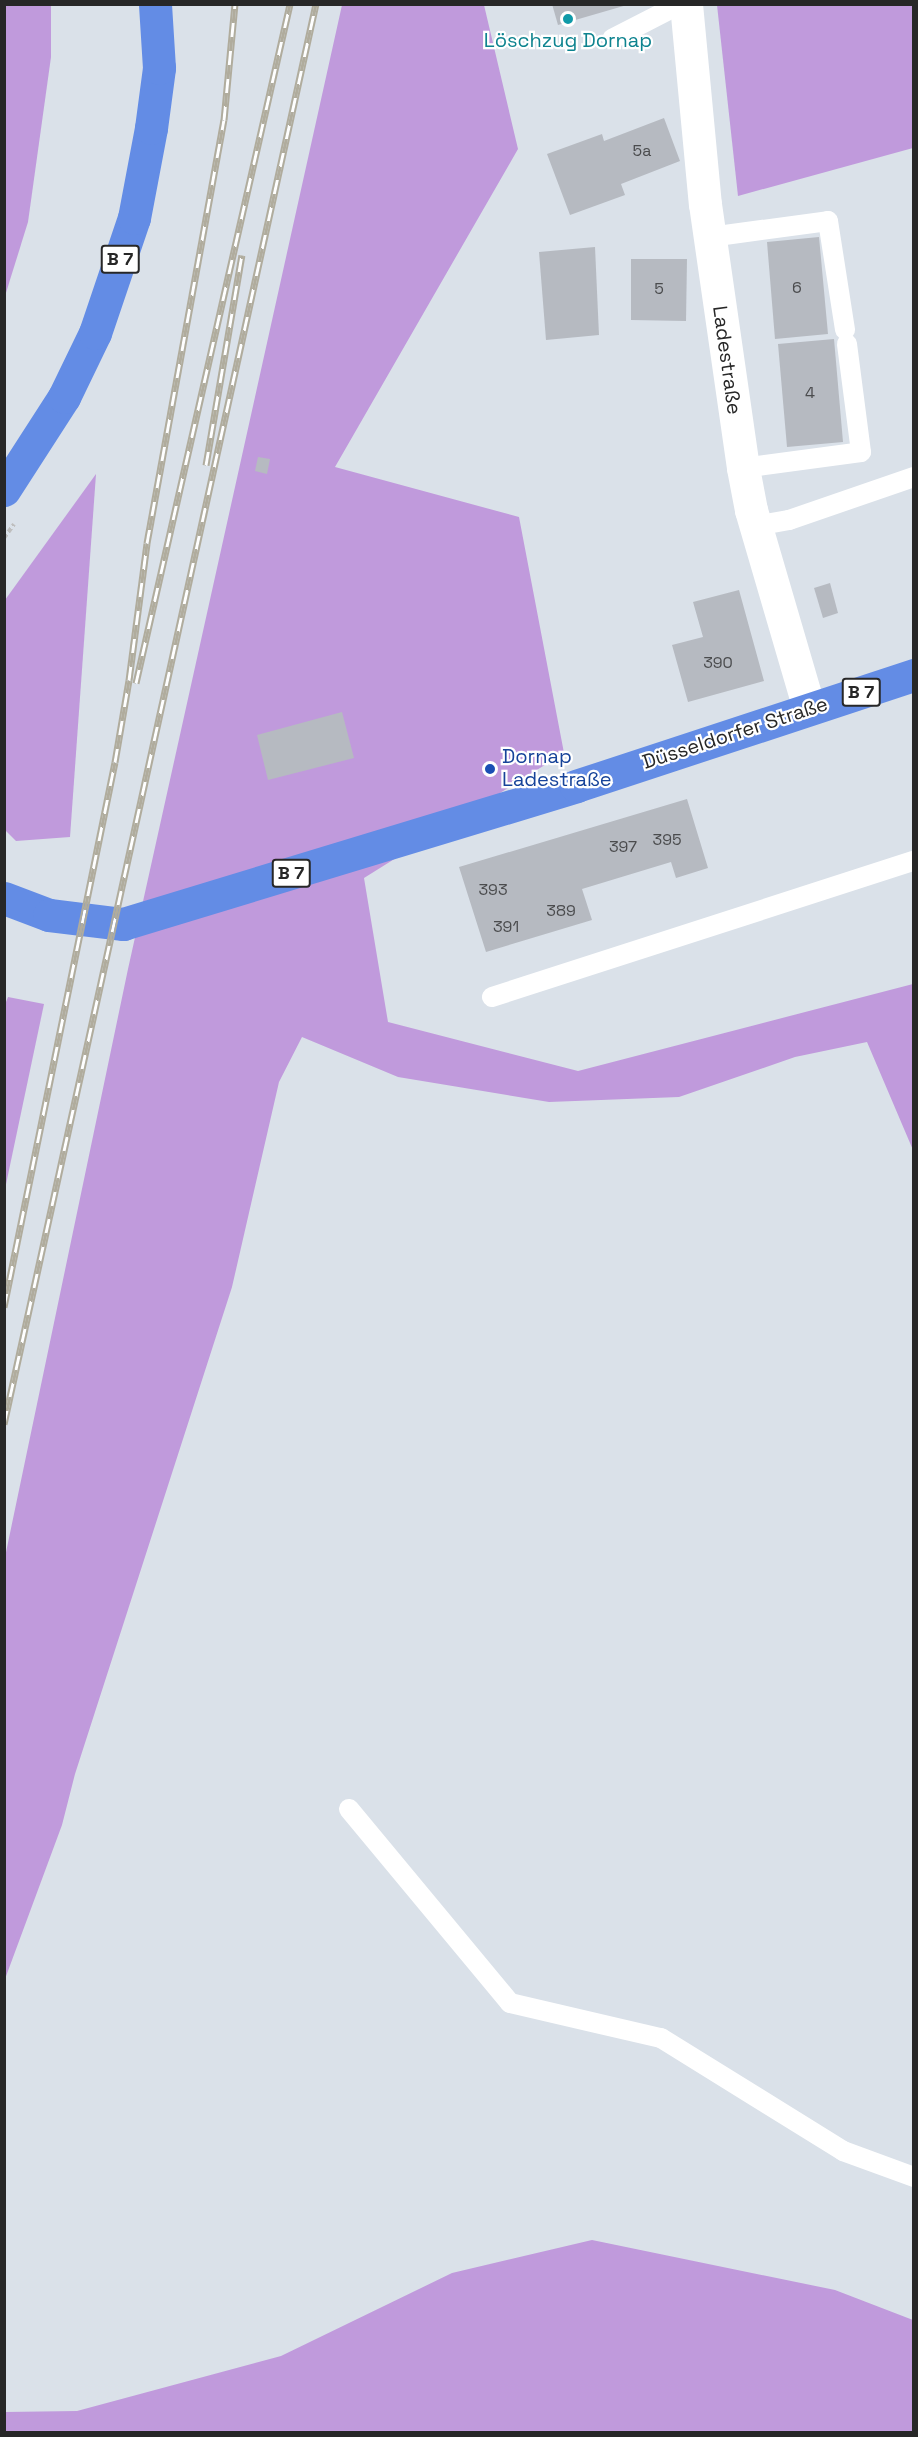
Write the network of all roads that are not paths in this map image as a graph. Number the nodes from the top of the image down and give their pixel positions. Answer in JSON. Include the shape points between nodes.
{"nodes":[{"id":1,"x":155,"y":4,"type":"edge"},
{"id":2,"x":680,"y":4,"type":"edge"},
{"id":3,"x":686,"y":4,"type":"edge"},
{"id":4,"x":612,"y":39,"type":"dead end"},
{"id":5,"x":710,"y":237,"type":"junction"},
{"id":6,"x":743,"y":468,"type":"junction"},
{"id":7,"x":914,"y":477,"type":"edge"},
{"id":8,"x":4,"y":490,"type":"edge"},
{"id":9,"x":755,"y":526,"type":"junction"},
{"id":10,"x":914,"y":675,"type":"edge"},
{"id":11,"x":809,"y":708,"type":"junction"},
{"id":12,"x":914,"y":861,"type":"edge"},
{"id":13,"x":4,"y":898,"type":"edge"},
{"id":14,"x":492,"y":996,"type":"dead end"},
{"id":15,"x":349,"y":1809,"type":"dead end"},
{"id":16,"x":914,"y":2177,"type":"edge"}],
"edges":[{"from":1,"to":8,"type":"main road","number":"B 7","via":[[159,68],[134,218],[95,333],[64,397]]},
{"from":2,"to":4,"type":"lane"},
{"from":3,"to":5,"type":"street","name":"Ladestraße"},
{"from":5,"to":6,"type":"street","name":"Ladestraße"},
{"from":5,"to":6,"type":"lane","via":[[828,221],[846,337],[861,452]]},
{"from":6,"to":9,"type":"street","name":"Ladestraße"},
{"from":7,"to":9,"type":"lane","via":[[789,520]]},
{"from":9,"to":11,"type":"street","name":"Ladestraße"},
{"from":10,"to":11,"type":"main road","name":"Düsseldorfer Straße","number":"B 7"},
{"from":11,"to":13,"type":"main road","name":"Düsseldorfer Straße","number":"B 7","via":[[576,786],[123,924],[49,915]]},
{"from":12,"to":14,"type":"lane"},
{"from":15,"to":16,"type":"lane","via":[[510,2003],[662,2038],[843,2151]]}]}
